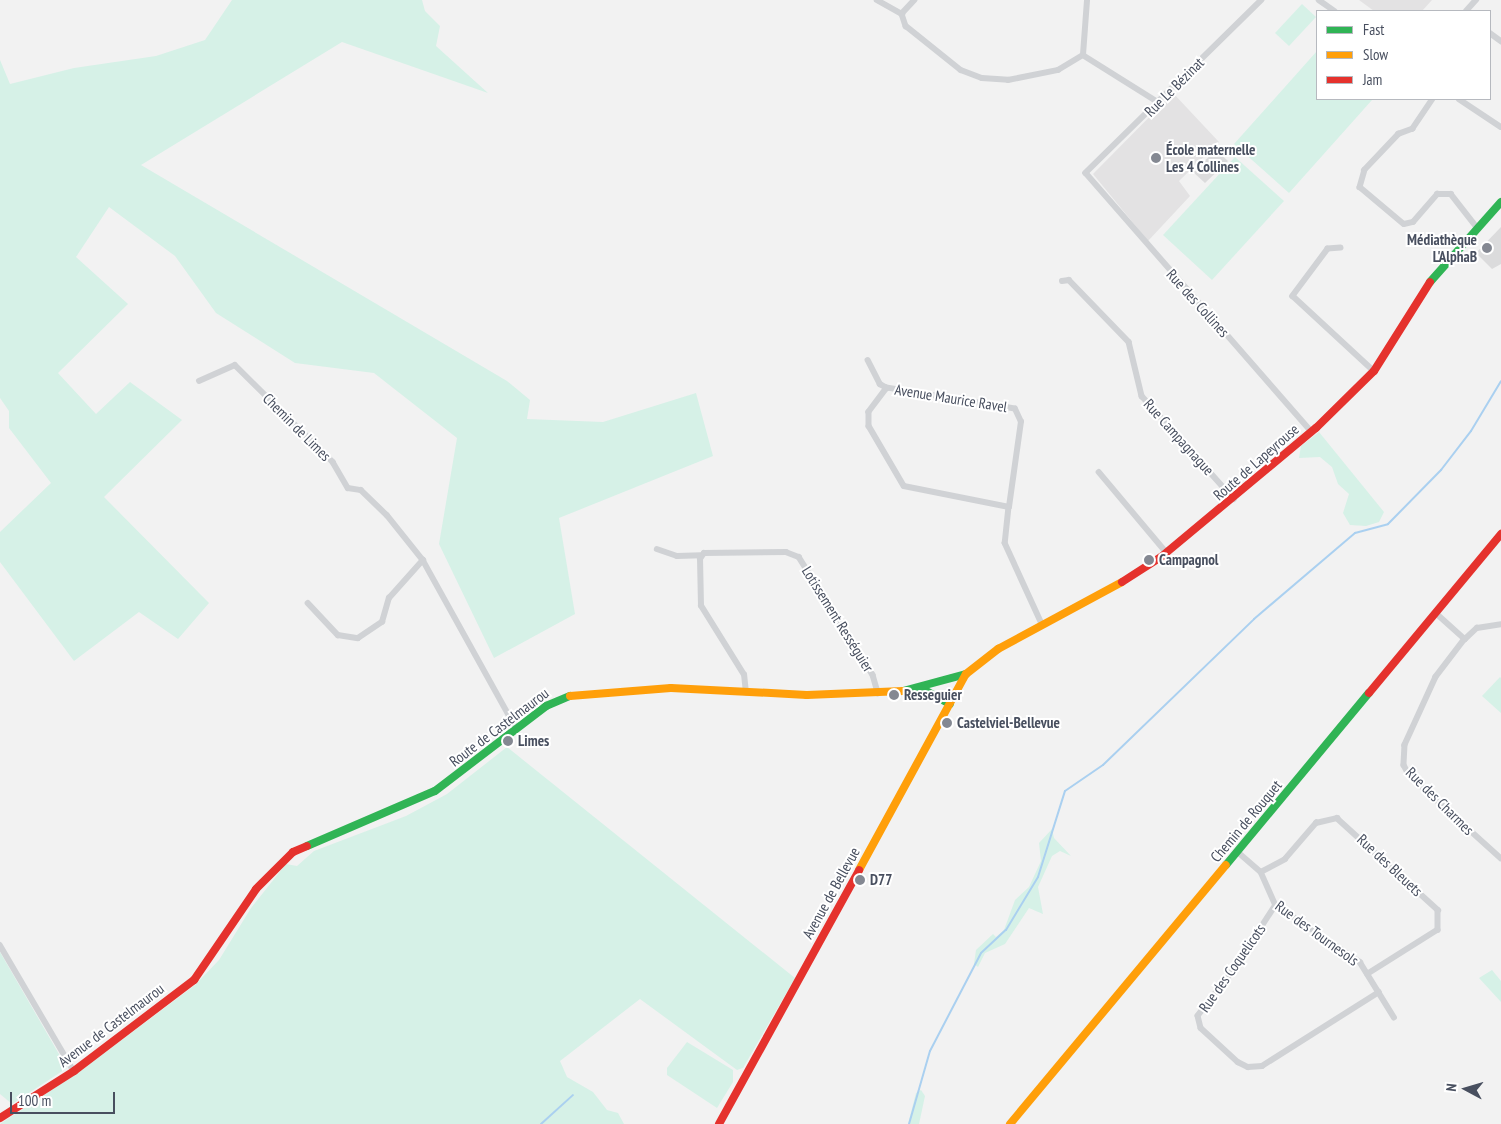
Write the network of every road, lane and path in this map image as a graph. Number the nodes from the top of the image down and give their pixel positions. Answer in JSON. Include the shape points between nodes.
{"nodes":[{"id":1,"x":877,"y":0,"type":"edge"},
{"id":2,"x":915,"y":0,"type":"edge"},
{"id":3,"x":1087,"y":0,"type":"edge"},
{"id":4,"x":1262,"y":0,"type":"edge"},
{"id":5,"x":1320,"y":0,"type":"edge"},
{"id":6,"x":1476,"y":0,"type":"edge"},
{"id":7,"x":1334,"y":10,"type":"edge"},
{"id":8,"x":1467,"y":10,"type":"edge"},
{"id":9,"x":902,"y":14,"type":"junction"},
{"id":10,"x":1083,"y":55,"type":"junction"},
{"id":11,"x":1432,"y":100,"type":"edge"},
{"id":12,"x":1460,"y":100,"type":"edge"},
{"id":13,"x":1158,"y":102,"type":"junction"},
{"id":14,"x":1501,"y":127,"type":"edge"},
{"id":15,"x":1086,"y":173,"type":"joint"},
{"id":16,"x":1501,"y":202,"type":"edge"},
{"id":17,"x":1476,"y":226,"type":"junction"},
{"id":18,"x":1341,"y":248,"type":"dead end"},
{"id":19,"x":1062,"y":281,"type":"dead end"},
{"id":20,"x":868,"y":360,"type":"dead end"},
{"id":21,"x":1374,"y":370,"type":"junction"},
{"id":22,"x":199,"y":381,"type":"dead end"},
{"id":23,"x":887,"y":388,"type":"junction"},
{"id":24,"x":1312,"y":432,"type":"junction"},
{"id":25,"x":1099,"y":472,"type":"dead end"},
{"id":26,"x":1234,"y":499,"type":"junction"},
{"id":27,"x":1009,"y":507,"type":"junction"},
{"id":28,"x":1501,"y":534,"type":"edge"},
{"id":29,"x":657,"y":549,"type":"dead end"},
{"id":30,"x":1167,"y":553,"type":"junction"},
{"id":31,"x":701,"y":555,"type":"junction"},
{"id":32,"x":423,"y":560,"type":"junction"},
{"id":33,"x":308,"y":603,"type":"dead end"},
{"id":34,"x":1436,"y":613,"type":"junction"},
{"id":35,"x":1042,"y":624,"type":"junction"},
{"id":36,"x":1501,"y":624,"type":"edge"},
{"id":37,"x":1465,"y":639,"type":"junction"},
{"id":38,"x":966,"y":674,"type":"junction"},
{"id":39,"x":940,"y":682,"type":"junction"},
{"id":40,"x":909,"y":690,"type":"junction"},
{"id":41,"x":746,"y":693,"type":"junction"},
{"id":42,"x":878,"y":693,"type":"junction"},
{"id":43,"x":939,"y":698,"type":"junction"},
{"id":44,"x":950,"y":704,"type":"junction"},
{"id":45,"x":516,"y":728,"type":"junction"},
{"id":46,"x":1238,"y":852,"type":"junction"},
{"id":47,"x":1501,"y":858,"type":"edge"},
{"id":48,"x":1261,"y":872,"type":"junction"},
{"id":49,"x":1276,"y":905,"type":"junction"},
{"id":50,"x":0,"y":945,"type":"edge"},
{"id":51,"x":208,"y":964,"type":"joint"},
{"id":52,"x":1368,"y":974,"type":"junction"},
{"id":53,"x":1379,"y":992,"type":"junction"},
{"id":54,"x":1394,"y":1017,"type":"dead end"},
{"id":55,"x":74,"y":1071,"type":"junction"},
{"id":56,"x":0,"y":1118,"type":"edge"},
{"id":57,"x":719,"y":1124,"type":"edge"},
{"id":58,"x":1010,"y":1124,"type":"edge"}],
"edges":[{"from":1,"to":9,"type":"street"},
{"from":2,"to":9,"type":"street"},
{"from":3,"to":10,"type":"street"},
{"from":4,"to":13,"type":"street","name":"Rue Le Bézinat"},
{"from":5,"to":7,"type":"street"},
{"from":6,"to":8,"type":"street"},
{"from":9,"to":10,"type":"street","via":[[906,26],[954,64],[982,78],[1025,79],[1058,70]]},
{"from":10,"to":13,"type":"street"},
{"from":11,"to":17,"type":"street","via":[[1414,129],[1399,134],[1365,170],[1360,187],[1404,224],[1412,222],[1437,194],[1451,194]]},
{"from":12,"to":14,"type":"street"},
{"from":13,"to":15,"type":"street","name":"Rue Le Bézinat"},
{"from":15,"to":24,"type":"street","name":"Rue des Collines"},
{"from":16,"to":17,"type":"street","name":"Route de Lapeyrouse"},
{"from":17,"to":21,"type":"street","name":"Route de Lapeyrouse","via":[[1438,269],[1400,324]]},
{"from":18,"to":21,"type":"street","via":[[1328,249],[1293,296]]},
{"from":19,"to":26,"type":"street","name":"Rue Campagnague","via":[[1070,280],[1129,342],[1142,396]]},
{"from":20,"to":23,"type":"street","via":[[880,384]]},
{"from":21,"to":24,"type":"street","name":"Route de Lapeyrouse"},
{"from":22,"to":32,"type":"street","name":"Chemin de Limes","via":[[235,365],[333,462],[348,488],[362,490]]},
{"from":23,"to":27,"type":"street","name":"Avenue Maurice Ravel","via":[[869,412],[869,426],[904,486]]},
{"from":23,"to":27,"type":"street","name":"Avenue Maurice Ravel","via":[[1010,406],[1019,412],[1022,422]]},
{"from":24,"to":26,"type":"street","name":"Route de Lapeyrouse"},
{"from":25,"to":30,"type":"street"},
{"from":26,"to":30,"type":"street","name":"Route de Lapeyrouse"},
{"from":27,"to":35,"type":"street","name":"Avenue Maurice Ravel","via":[[1005,543]]},
{"from":28,"to":34,"type":"street","name":"Chemin de Rouquet"},
{"from":29,"to":31,"type":"street","name":"Lotissement Rességuier","via":[[677,556]]},
{"from":30,"to":35,"type":"street","name":"Route de Lapeyrouse","via":[[1112,588]]},
{"from":31,"to":41,"type":"street","via":[[701,606],[744,675]]},
{"from":31,"to":42,"type":"street","name":"Lotissement Rességuier","via":[[786,552],[799,556],[873,675]]},
{"from":32,"to":33,"type":"street","via":[[389,598],[382,622],[358,638],[338,635]]},
{"from":32,"to":45,"type":"street"},
{"from":34,"to":37,"type":"street"},
{"from":34,"to":46,"type":"street","name":"Chemin de Rouquet"},
{"from":35,"to":38,"type":"street","name":"Route de Lapeyrouse","via":[[998,649]]},
{"from":36,"to":37,"type":"street","via":[[1477,628]]},
{"from":37,"to":47,"type":"street","name":"Rue des Charmes","via":[[1436,677],[1405,745],[1404,765],[1409,775]]},
{"from":38,"to":39,"type":"street","name":"Route de Castelmaurou"},
{"from":38,"to":44,"type":"street","name":"Avenue de Bellevue"},
{"from":39,"to":40,"type":"street","name":"Route de Castelmaurou"},
{"from":39,"to":43,"type":"street"},
{"from":40,"to":42,"type":"street","name":"Route de Castelmaurou"},
{"from":40,"to":43,"type":"street","name":"Route de Castelmaurou"},
{"from":41,"to":42,"type":"street","name":"Route de Castelmaurou"},
{"from":41,"to":45,"type":"street","name":"Route de Castelmaurou","via":[[671,688],[587,691],[565,696]]},
{"from":43,"to":44,"type":"street","name":"Route de Castelmaurou"},
{"from":44,"to":57,"type":"street","name":"Avenue de Bellevue"},
{"from":45,"to":51,"type":"street","name":"Route de Castelmaurou","via":[[458,775],[420,799],[293,852],[256,889]]},
{"from":46,"to":48,"type":"street","name":"Rue des Tournesols"},
{"from":46,"to":58,"type":"street","name":"Chemin de Rouquet"},
{"from":48,"to":49,"type":"street","name":"Rue des Tournesols"},
{"from":48,"to":52,"type":"street","name":"Rue des Bleuets","via":[[1285,859],[1316,823],[1337,818],[1438,910],[1438,930]]},
{"from":49,"to":52,"type":"street","name":"Rue des Tournesols","via":[[1356,957]]},
{"from":49,"to":53,"type":"street","name":"Rue des Coquelicots","via":[[1234,970],[1198,1016],[1201,1028],[1238,1062],[1248,1068],[1262,1066]]},
{"from":50,"to":55,"type":"street"},
{"from":51,"to":55,"type":"street","name":"Avenue de Castelmaurou","via":[[194,980]]},
{"from":52,"to":53,"type":"street","name":"Rue des Tournesols"},
{"from":53,"to":54,"type":"street","name":"Rue des Tournesols"},
{"from":55,"to":56,"type":"street","name":"Avenue de Castelmaurou"}]}
